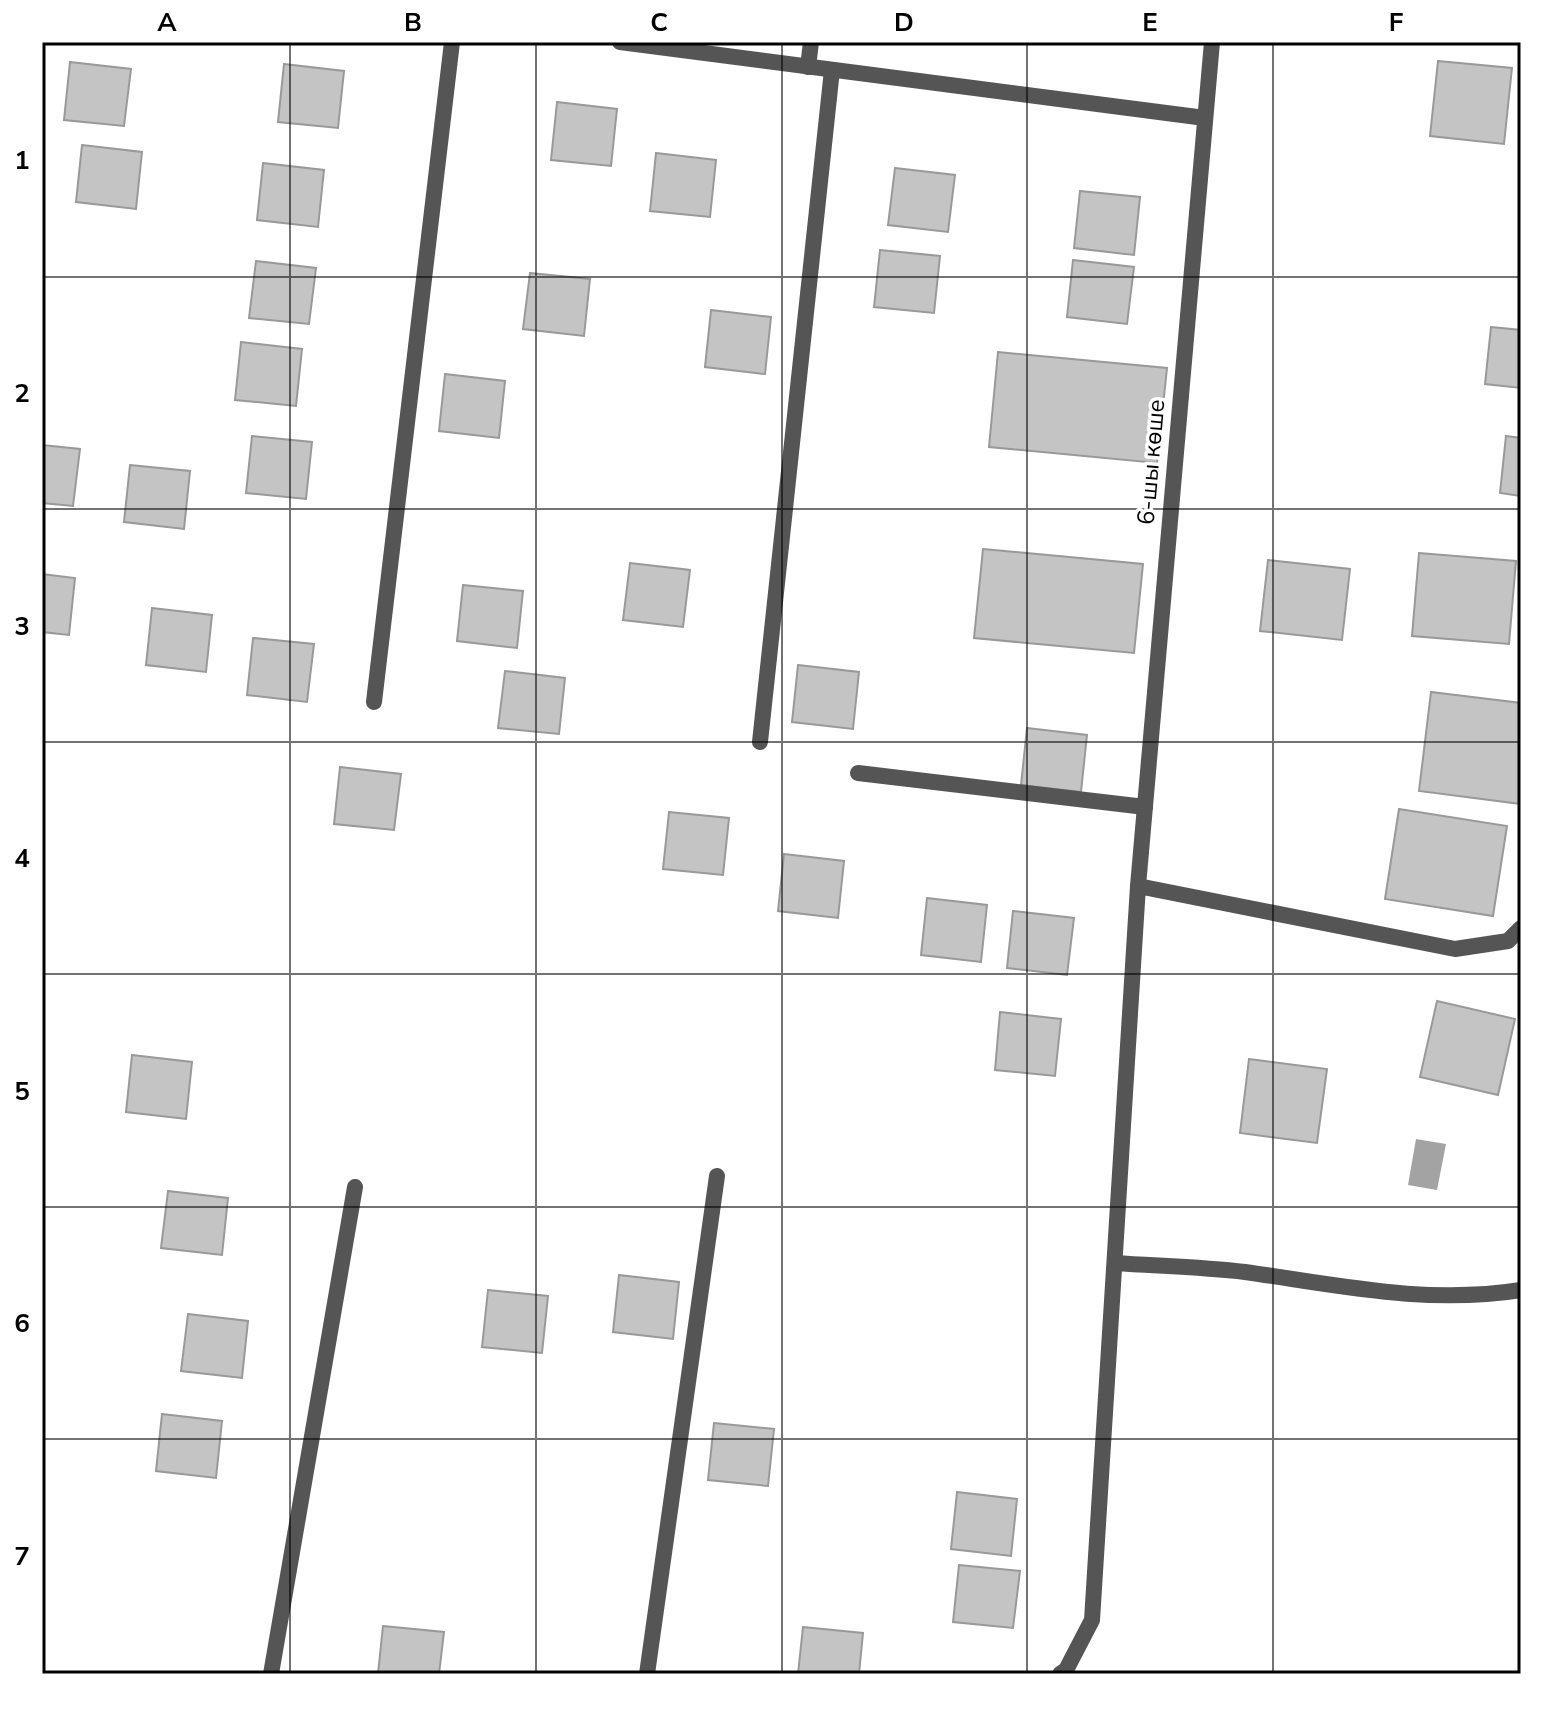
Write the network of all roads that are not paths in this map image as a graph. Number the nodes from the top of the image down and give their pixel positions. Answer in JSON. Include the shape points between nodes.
{"nodes":[{"id":1,"x":452,"y":42,"type":"edge"},
{"id":2,"x":620,"y":42,"type":"edge"},
{"id":3,"x":811,"y":42,"type":"edge"},
{"id":4,"x":1212,"y":42,"type":"edge"},
{"id":5,"x":808,"y":67,"type":"junction"},
{"id":6,"x":832,"y":70,"type":"junction"},
{"id":7,"x":1205,"y":118,"type":"junction"},
{"id":8,"x":374,"y":702,"type":"dead end"},
{"id":9,"x":760,"y":742,"type":"dead end"},
{"id":10,"x":858,"y":773,"type":"dead end"},
{"id":11,"x":1145,"y":807,"type":"junction"},
{"id":12,"x":1138,"y":886,"type":"junction"},
{"id":13,"x":1521,"y":928,"type":"edge"},
{"id":14,"x":717,"y":1176,"type":"dead end"},
{"id":15,"x":355,"y":1187,"type":"dead end"},
{"id":16,"x":1115,"y":1263,"type":"junction"},
{"id":17,"x":1521,"y":1290,"type":"edge"},
{"id":18,"x":271,"y":1674,"type":"edge"},
{"id":19,"x":647,"y":1674,"type":"edge"},
{"id":20,"x":1060,"y":1674,"type":"edge"}],
"edges":[{"from":1,"to":8,"type":"street"},
{"from":2,"to":5,"type":"street"},
{"from":3,"to":5,"type":"street"},
{"from":4,"to":7,"type":"street","name":"6-шы көше"},
{"from":5,"to":6,"type":"street"},
{"from":6,"to":7,"type":"street"},
{"from":6,"to":9,"type":"street"},
{"from":7,"to":11,"type":"street","name":"6-шы көше"},
{"from":10,"to":11,"type":"street"},
{"from":11,"to":12,"type":"street","name":"6-шы көше"},
{"from":12,"to":13,"type":"street","via":[[1455,949],[1508,941]]},
{"from":12,"to":16,"type":"street","name":"6-шы көше"},
{"from":14,"to":19,"type":"street"},
{"from":15,"to":18,"type":"street"},
{"from":16,"to":17,"type":"street","via":[[1240,1272],[1416,1296]]},
{"from":16,"to":20,"type":"street","name":"6-шы көше","via":[[1092,1620]]}]}
